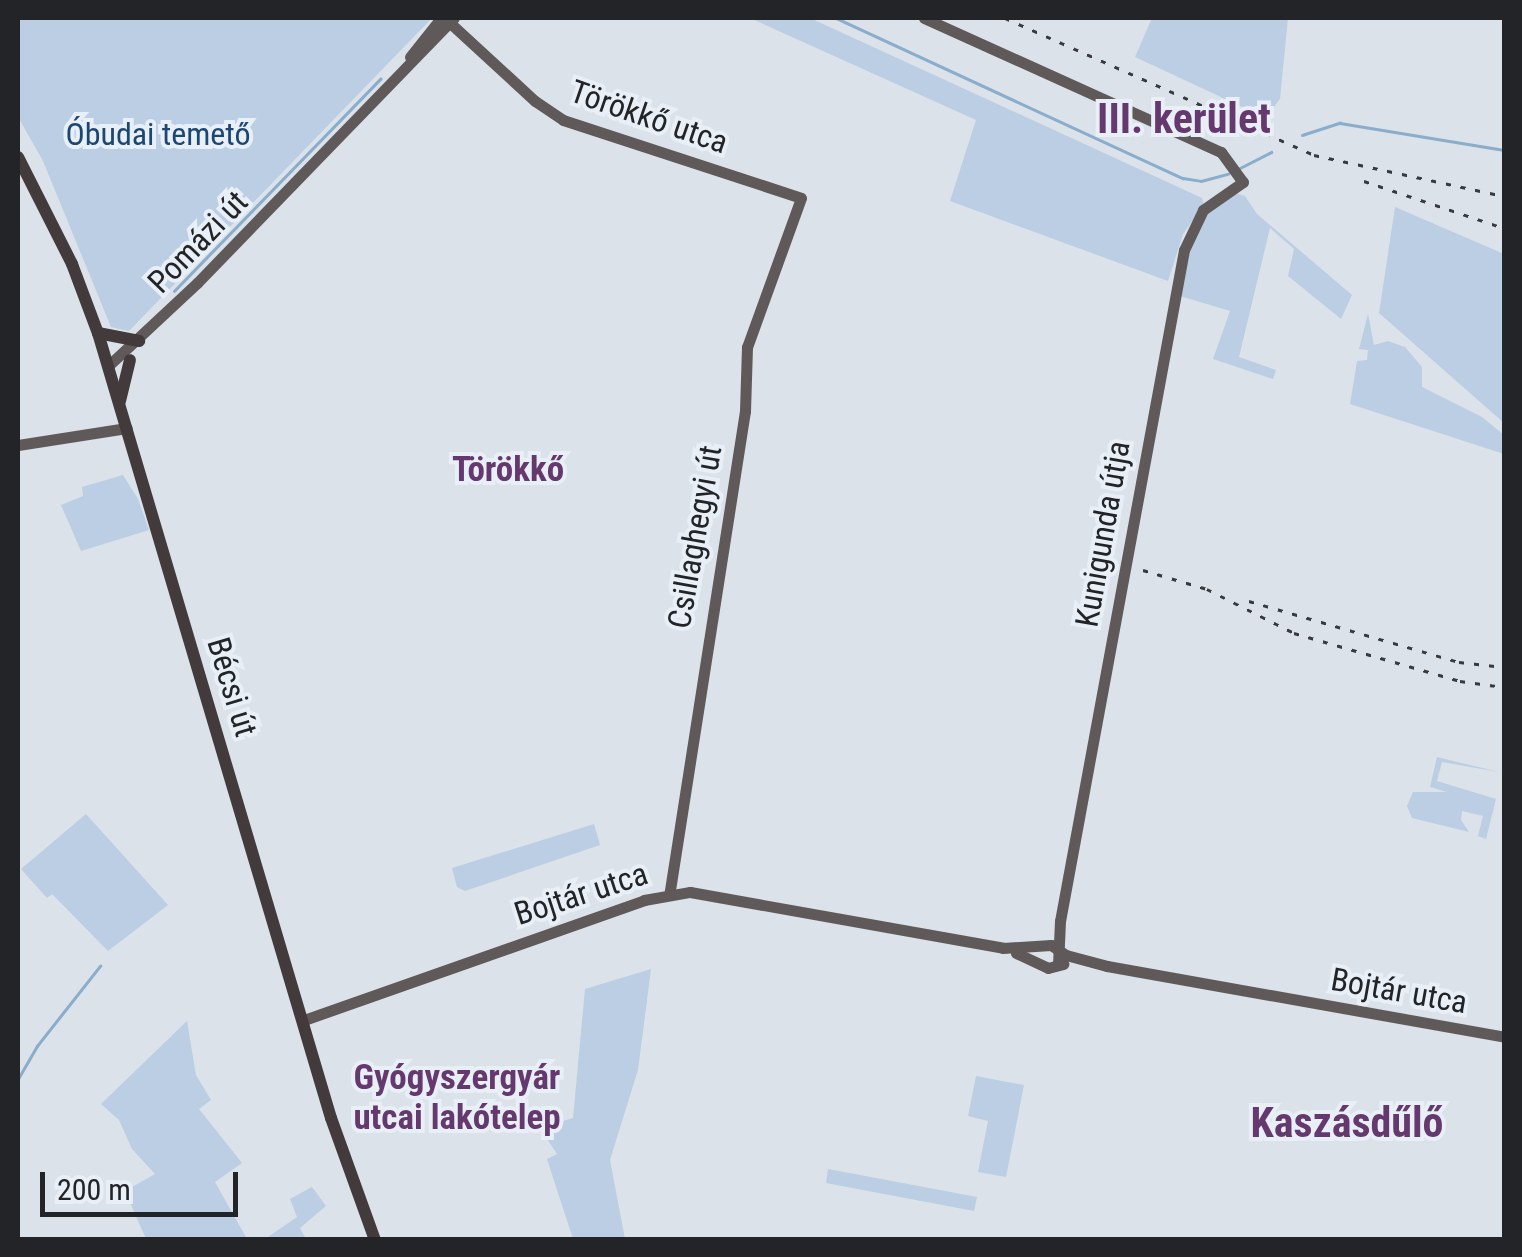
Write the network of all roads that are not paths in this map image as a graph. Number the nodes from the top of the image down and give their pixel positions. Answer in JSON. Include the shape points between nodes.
{"nodes":[{"id":1,"x":468,"y":18,"type":"edge"},
{"id":2,"x":924,"y":18,"type":"edge"},
{"id":3,"x":448,"y":19,"type":"edge"},
{"id":4,"x":18,"y":157,"type":"edge"},
{"id":5,"x":801,"y":198,"type":"joint"},
{"id":6,"x":98,"y":334,"type":"junction"},
{"id":7,"x":138,"y":341,"type":"joint"},
{"id":8,"x":124,"y":351,"type":"junction"},
{"id":9,"x":108,"y":368,"type":"junction"},
{"id":10,"x":119,"y":403,"type":"junction"},
{"id":11,"x":127,"y":428,"type":"junction"},
{"id":12,"x":18,"y":445,"type":"edge"},
{"id":13,"x":668,"y":894,"type":"junction"},
{"id":14,"x":1060,"y":921,"type":"junction"},
{"id":15,"x":1044,"y":947,"type":"junction"},
{"id":16,"x":1003,"y":948,"type":"junction"},
{"id":17,"x":1059,"y":958,"type":"junction"},
{"id":18,"x":1041,"y":963,"type":"junction"},
{"id":19,"x":304,"y":1020,"type":"junction"},
{"id":20,"x":1504,"y":1037,"type":"edge"},
{"id":21,"x":375,"y":1240,"type":"edge"}],
"edges":[{"from":1,"to":3,"type":"street"},
{"from":2,"to":14,"type":"street","name":"Kunigunda útja","via":[[1197,140],[1232,162],[1241,178],[1206,207],[1184,250]]},
{"from":3,"to":5,"type":"street","name":"Törökkő utca","via":[[563,120]]},
{"from":3,"to":7,"type":"street","name":"Pomázi út"},
{"from":4,"to":6,"type":"main road","name":"Bécsi út"},
{"from":5,"to":13,"type":"street","name":"Csillaghegyi út","via":[[746,356],[745,411]]},
{"from":6,"to":8,"type":"main road"},
{"from":6,"to":9,"type":"main road","name":"Bécsi út"},
{"from":7,"to":8,"type":"main road"},
{"from":8,"to":9,"type":"street"},
{"from":8,"to":10,"type":"main road"},
{"from":9,"to":10,"type":"main road","name":"Bécsi út"},
{"from":10,"to":11,"type":"main road","name":"Bécsi út"},
{"from":11,"to":12,"type":"street"},
{"from":11,"to":19,"type":"main road","name":"Bécsi út"},
{"from":13,"to":16,"type":"street","name":"Bojtár utca","via":[[715,896]]},
{"from":13,"to":19,"type":"street","name":"Bojtár utca"},
{"from":14,"to":15,"type":"street","name":"Kunigunda útja"},
{"from":14,"to":17,"type":"street","name":"Kunigunda útja"},
{"from":15,"to":16,"type":"street","name":"Bojtár utca"},
{"from":15,"to":17,"type":"street","via":[[1054,946]]},
{"from":15,"to":18,"type":"street","name":"Kunigunda útja"},
{"from":16,"to":18,"type":"street","name":"Bojtár utca"},
{"from":17,"to":18,"type":"street","via":[[1048,968]]},
{"from":17,"to":20,"type":"street","name":"Bojtár utca"},
{"from":19,"to":21,"type":"main road","name":"Bécsi út"}]}
